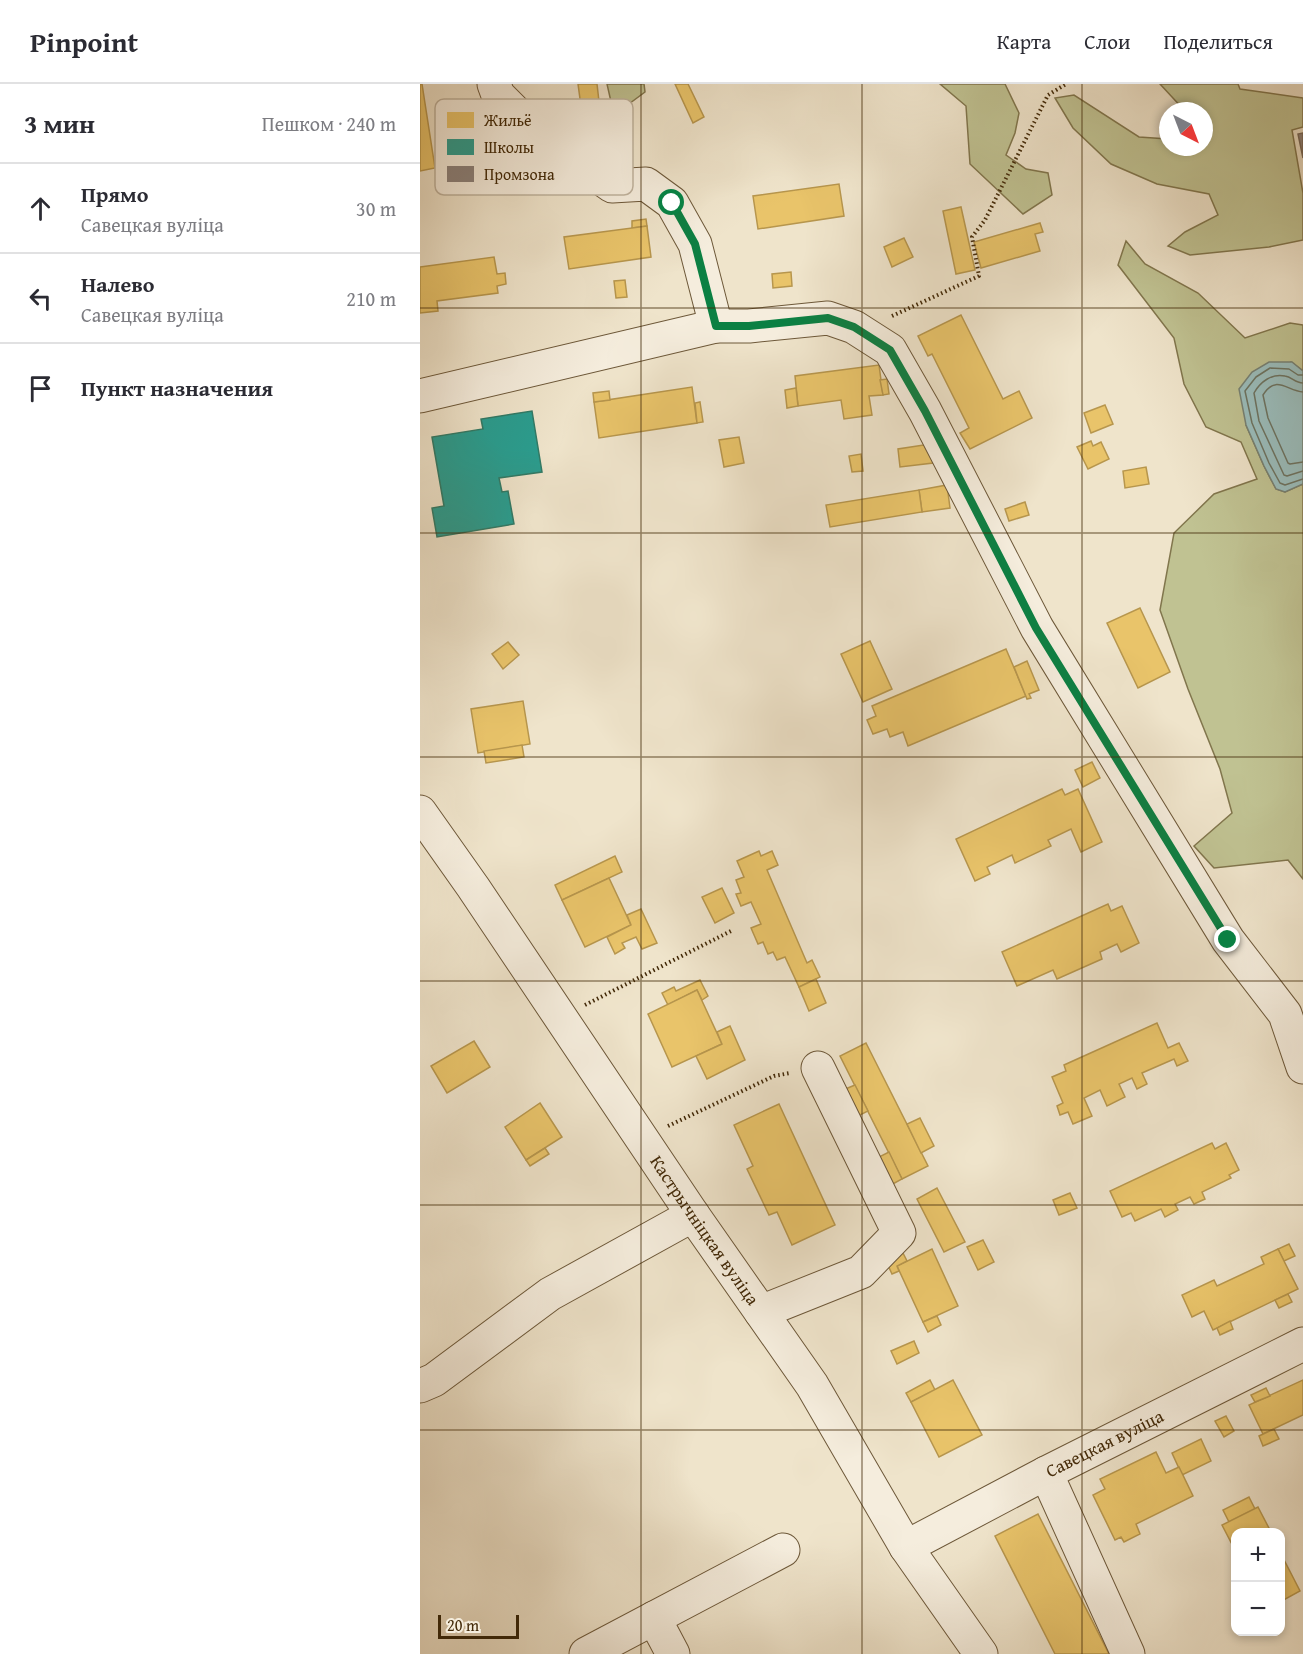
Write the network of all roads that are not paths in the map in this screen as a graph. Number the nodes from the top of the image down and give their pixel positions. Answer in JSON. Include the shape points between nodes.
{"nodes":[{"id":1,"x":494,"y":84,"type":"edge"},
{"id":2,"x":502,"y":99,"type":"edge"},
{"id":3,"x":633,"y":185,"type":"edge"},
{"id":4,"x":716,"y":326,"type":"junction"},
{"id":5,"x":420,"y":396,"type":"edge"},
{"id":6,"x":420,"y":812,"type":"edge"},
{"id":7,"x":1303,"y":1067,"type":"edge"},
{"id":8,"x":818,"y":1068,"type":"road end"},
{"id":9,"x":693,"y":1215,"type":"junction"},
{"id":10,"x":761,"y":1312,"type":"junction"},
{"id":11,"x":1303,"y":1344,"type":"edge"},
{"id":12,"x":420,"y":1386,"type":"edge"},
{"id":13,"x":1046,"y":1473,"type":"junction"},
{"id":14,"x":906,"y":1547,"type":"junction"},
{"id":15,"x":783,"y":1550,"type":"dead end"},
{"id":16,"x":654,"y":1618,"type":"junction"},
{"id":17,"x":586,"y":1654,"type":"edge"},
{"id":18,"x":673,"y":1654,"type":"edge"},
{"id":19,"x":981,"y":1654,"type":"edge"},
{"id":20,"x":1128,"y":1654,"type":"edge"}],
"edges":[{"from":1,"to":2,"type":"street"},
{"from":3,"to":4,"type":"street","via":[[646,184],[672,203],[695,244]]},
{"from":4,"to":5,"type":"street"},
{"from":4,"to":7,"type":"street","via":[[828,318],[854,327],[890,350],[1036,628],[1228,940],[1285,1014]]},
{"from":6,"to":9,"type":"street","name":"Кастрычніцкая вуліца"},
{"from":8,"to":10,"type":"street","via":[[899,1233],[861,1272]]},
{"from":9,"to":10,"type":"street","name":"Кастрычніцкая вуліца"},
{"from":9,"to":12,"type":"street","via":[[550,1294],[434,1380]]},
{"from":10,"to":14,"type":"street","name":"Кастрычніцкая вуліца","via":[[812,1385]]},
{"from":11,"to":13,"type":"street","name":"Савецкая вуліца"},
{"from":13,"to":14,"type":"street","name":"Савецкая вуліца"},
{"from":13,"to":20,"type":"street"},
{"from":14,"to":19,"type":"street","name":"Кастрычніцкая вуліца"},
{"from":15,"to":16,"type":"street"},
{"from":16,"to":17,"type":"street"},
{"from":16,"to":18,"type":"street"}]}
